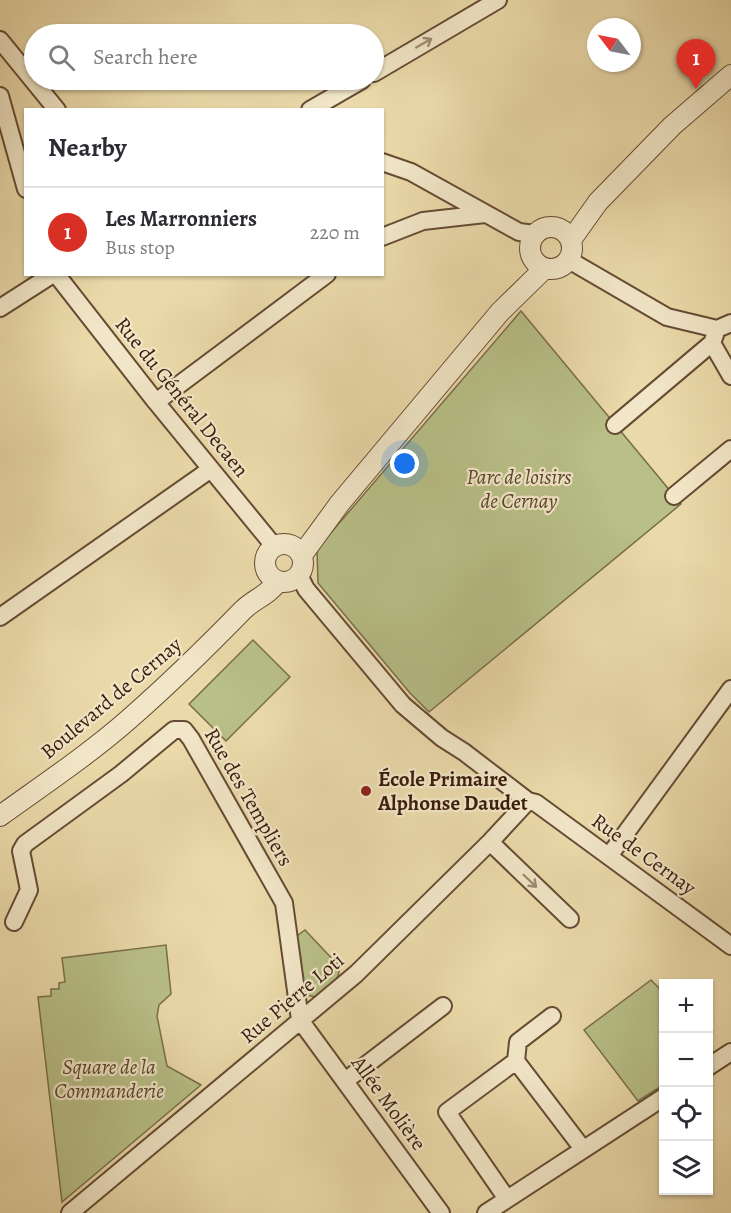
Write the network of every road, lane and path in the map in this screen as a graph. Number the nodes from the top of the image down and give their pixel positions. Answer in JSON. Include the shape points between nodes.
{"nodes":[{"id":1,"x":488,"y":2,"type":"edge"},
{"id":2,"x":0,"y":40,"type":"edge"},
{"id":3,"x":384,"y":66,"type":"edge"},
{"id":4,"x":24,"y":69,"type":"edge"},
{"id":5,"x":731,"y":75,"type":"edge"},
{"id":6,"x":41,"y":90,"type":"edge"},
{"id":7,"x":345,"y":90,"type":"edge"},
{"id":8,"x":0,"y":96,"type":"edge"},
{"id":9,"x":55,"y":108,"type":"edge"},
{"id":10,"x":313,"y":108,"type":"edge"},
{"id":11,"x":384,"y":163,"type":"edge"},
{"id":12,"x":24,"y":182,"type":"edge"},
{"id":13,"x":485,"y":214,"type":"junction"},
{"id":14,"x":564,"y":234,"type":"junction"},
{"id":15,"x":384,"y":236,"type":"edge"},
{"id":16,"x":532,"y":247,"type":"junction"},
{"id":17,"x":569,"y":260,"type":"junction"},
{"id":18,"x":52,"y":276,"type":"edge"},
{"id":19,"x":57,"y":276,"type":"edge"},
{"id":20,"x":324,"y":276,"type":"edge"},
{"id":21,"x":0,"y":308,"type":"edge"},
{"id":22,"x":720,"y":332,"type":"edge"},
{"id":23,"x":731,"y":376,"type":"edge"},
{"id":24,"x":156,"y":402,"type":"junction"},
{"id":25,"x":615,"y":425,"type":"dead end"},
{"id":26,"x":731,"y":449,"type":"edge"},
{"id":27,"x":211,"y":469,"type":"junction"},
{"id":28,"x":674,"y":496,"type":"dead end"},
{"id":29,"x":289,"y":549,"type":"junction"},
{"id":30,"x":299,"y":575,"type":"junction"},
{"id":31,"x":272,"y":577,"type":"junction"},
{"id":32,"x":0,"y":617,"type":"edge"},
{"id":33,"x":731,"y":689,"type":"edge"},
{"id":34,"x":528,"y":801,"type":"junction"},
{"id":35,"x":0,"y":816,"type":"edge"},
{"id":36,"x":490,"y":842,"type":"junction"},
{"id":37,"x":609,"y":856,"type":"junction"},
{"id":38,"x":570,"y":919,"type":"dead end"},
{"id":39,"x":14,"y":922,"type":"dead end"},
{"id":40,"x":728,"y":938,"type":"edge"},
{"id":41,"x":443,"y":1006,"type":"dead end"},
{"id":42,"x":552,"y":1016,"type":"dead end"},
{"id":43,"x":300,"y":1020,"type":"junction"},
{"id":44,"x":731,"y":1052,"type":"edge"},
{"id":45,"x":516,"y":1061,"type":"junction"},
{"id":46,"x":713,"y":1064,"type":"edge"},
{"id":47,"x":345,"y":1081,"type":"junction"},
{"id":48,"x":659,"y":1100,"type":"edge"},
{"id":49,"x":583,"y":1149,"type":"junction"},
{"id":50,"x":507,"y":1199,"type":"junction"},
{"id":51,"x":70,"y":1213,"type":"edge"},
{"id":52,"x":441,"y":1213,"type":"edge"},
{"id":53,"x":486,"y":1213,"type":"edge"}],
"edges":[{"from":3,"to":1,"type":"street","one_way":true},
{"from":2,"to":4,"type":"street"},
{"from":5,"to":14,"type":"street","via":[[672,126]]},
{"from":6,"to":9,"type":"street"},
{"from":7,"to":10,"type":"street"},
{"from":8,"to":12,"type":"street"},
{"from":11,"to":13,"type":"street","via":[[411,172]]},
{"from":13,"to":15,"type":"street","via":[[423,220]]},
{"from":13,"to":16,"type":"street"},
{"from":14,"to":16,"type":"street","via":[[545,227]]},
{"from":14,"to":17,"type":"street","via":[[572,250]]},
{"from":16,"to":17,"type":"street","via":[[558,268]]},
{"from":16,"to":29,"type":"street","via":[[501,312],[340,503]]},
{"from":17,"to":22,"type":"street","via":[[667,317]]},
{"from":18,"to":21,"type":"street"},
{"from":19,"to":24,"type":"street","name":"Rue du Général Decaen"},
{"from":20,"to":24,"type":"street"},
{"from":22,"to":23,"type":"street"},
{"from":22,"to":25,"type":"street"},
{"from":24,"to":27,"type":"street","name":"Rue du Général Decaen"},
{"from":26,"to":28,"type":"street"},
{"from":27,"to":29,"type":"street","name":"Rue du Général Decaen"},
{"from":27,"to":32,"type":"street"},
{"from":29,"to":30,"type":"street","via":[[303,565]]},
{"from":29,"to":31,"type":"street","via":[[266,557]]},
{"from":30,"to":31,"type":"street","via":[[288,582]]},
{"from":30,"to":34,"type":"street","via":[[306,589],[403,705]]},
{"from":31,"to":35,"type":"street","name":"Boulevard de Cernay","via":[[251,595],[246,607],[209,645],[127,722]]},
{"from":33,"to":37,"type":"street"},
{"from":34,"to":36,"type":"street","name":"Rue Pierre Loti"},
{"from":34,"to":37,"type":"street","name":"Rue de Cernay"},
{"from":36,"to":38,"type":"street","one_way":true},
{"from":36,"to":43,"type":"street","name":"Rue Pierre Loti","via":[[356,974]]},
{"from":37,"to":40,"type":"street","name":"Rue de Cernay"},
{"from":39,"to":43,"type":"street","name":"Rue des Templiers","via":[[29,890],[21,851],[25,844],[174,730],[184,730],[284,903]]},
{"from":41,"to":47,"type":"street"},
{"from":42,"to":45,"type":"street","via":[[518,1042]]},
{"from":43,"to":47,"type":"street","name":"Allée Molière"},
{"from":43,"to":51,"type":"street","name":"Rue Pierre Loti"},
{"from":44,"to":46,"type":"street"},
{"from":45,"to":49,"type":"street"},
{"from":45,"to":50,"type":"street","via":[[447,1112]]},
{"from":47,"to":52,"type":"street","name":"Allée Molière"},
{"from":48,"to":49,"type":"street"},
{"from":49,"to":50,"type":"street"},
{"from":50,"to":53,"type":"street"}]}
